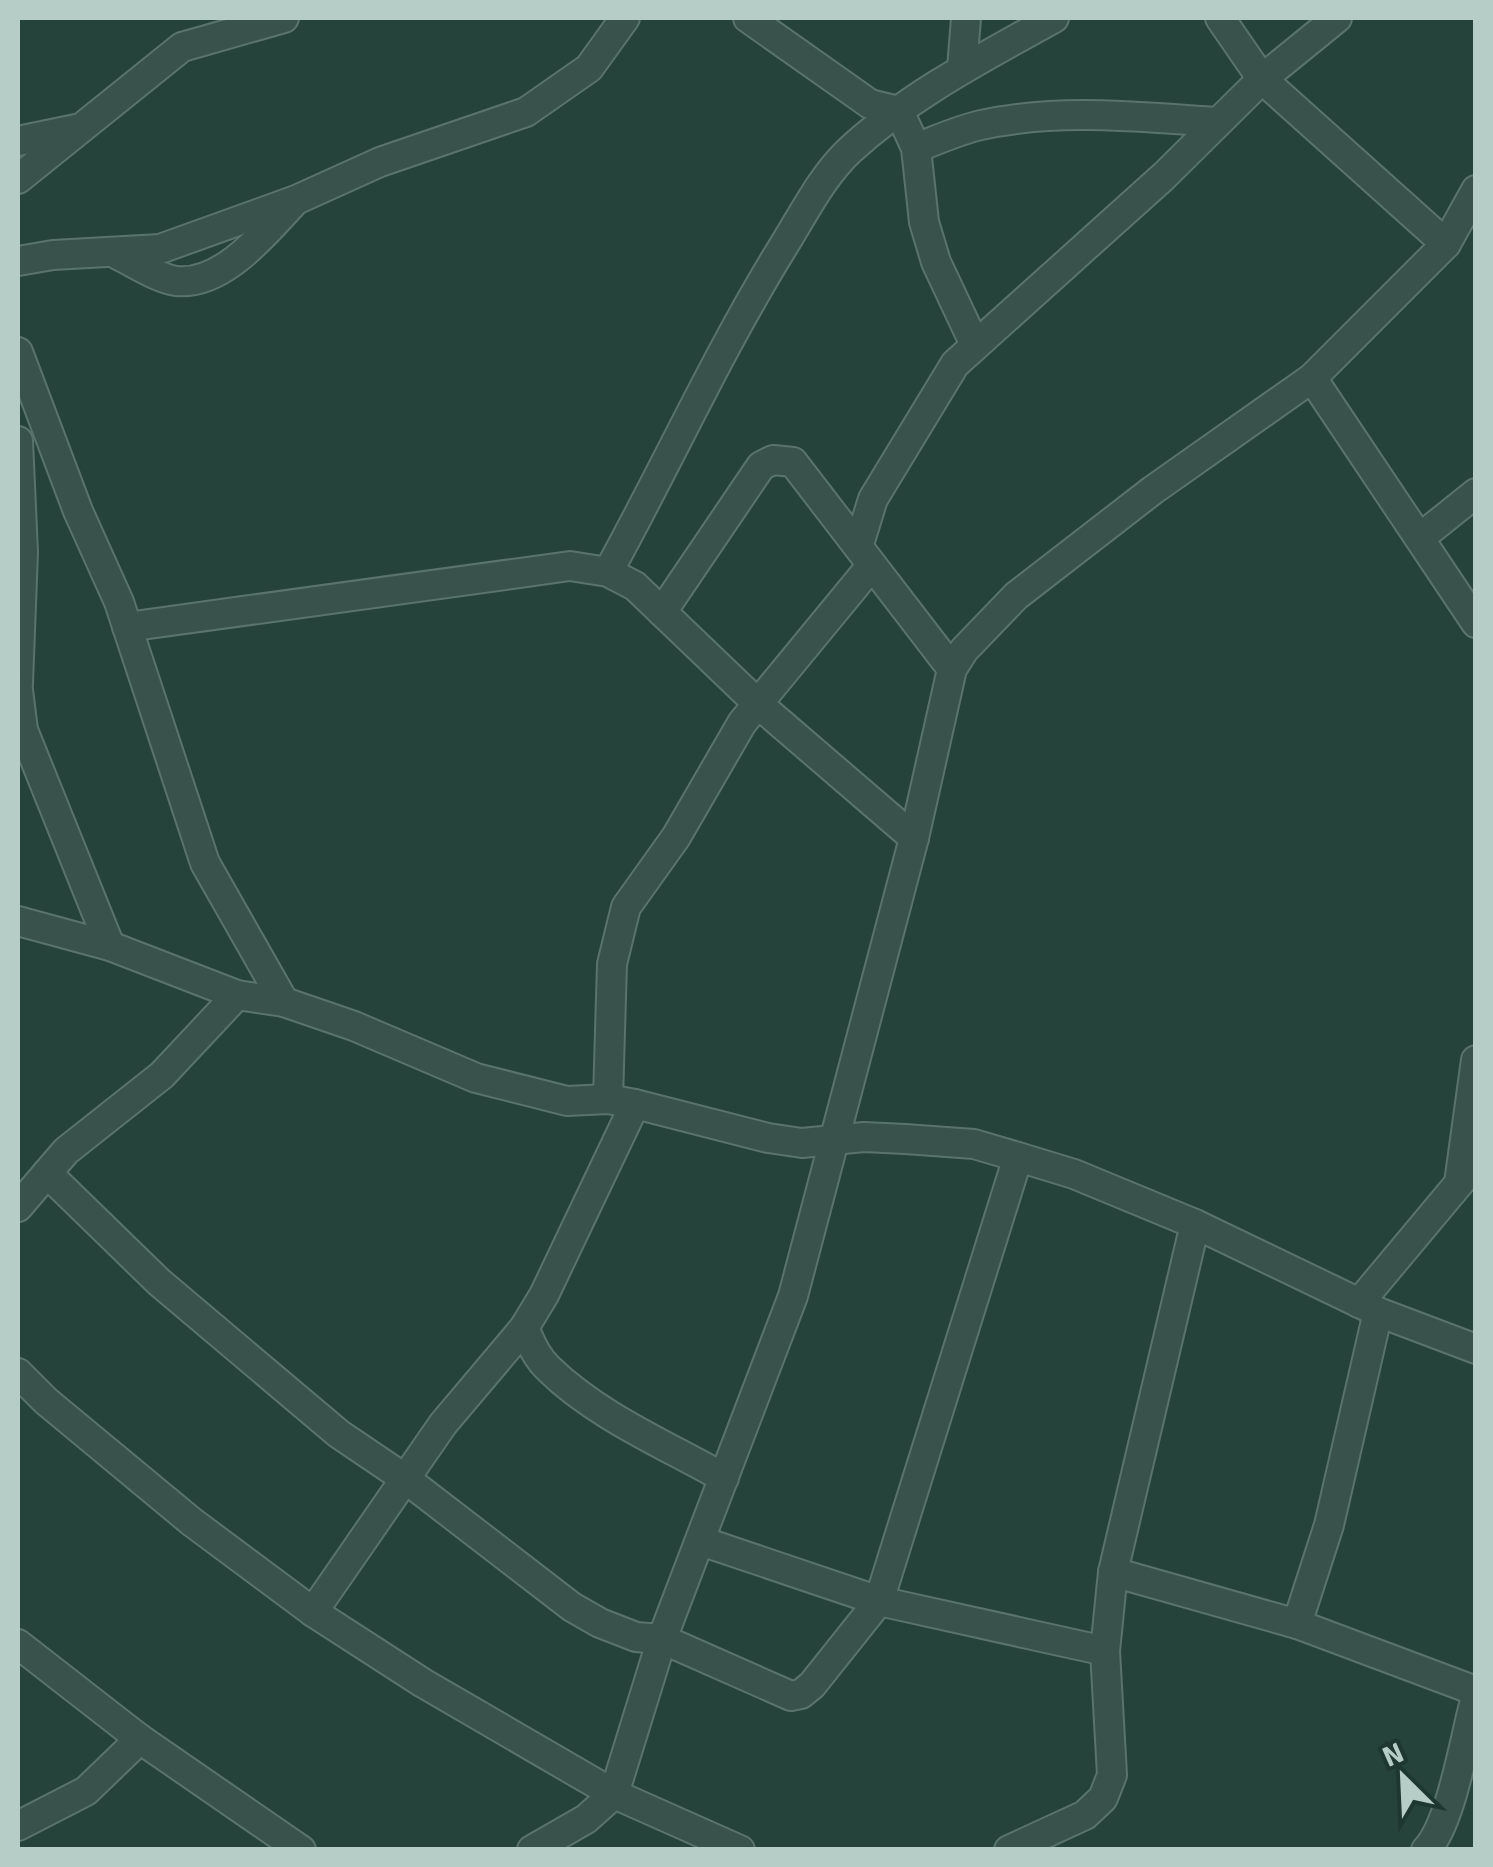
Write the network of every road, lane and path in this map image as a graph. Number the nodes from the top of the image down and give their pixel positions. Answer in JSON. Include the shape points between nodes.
{"nodes":[{"id":1,"x":284,"y":18,"type":"edge"},
{"id":2,"x":625,"y":18,"type":"edge"},
{"id":3,"x":748,"y":18,"type":"edge"},
{"id":4,"x":966,"y":18,"type":"edge"},
{"id":5,"x":1054,"y":18,"type":"edge"},
{"id":6,"x":1220,"y":18,"type":"edge"},
{"id":7,"x":1337,"y":18,"type":"edge"},
{"id":8,"x":242,"y":23,"type":"edge"},
{"id":9,"x":962,"y":69,"type":"junction"},
{"id":10,"x":1262,"y":80,"type":"junction"},
{"id":11,"x":900,"y":111,"type":"junction"},
{"id":12,"x":1218,"y":122,"type":"junction"},
{"id":13,"x":82,"y":128,"type":"junction"},
{"id":14,"x":18,"y":142,"type":"edge"},
{"id":15,"x":916,"y":148,"type":"junction"},
{"id":16,"x":18,"y":179,"type":"edge"},
{"id":17,"x":1476,"y":190,"type":"edge"},
{"id":18,"x":296,"y":200,"type":"junction"},
{"id":19,"x":1468,"y":223,"type":"edge"},
{"id":20,"x":1446,"y":244,"type":"junction"},
{"id":21,"x":112,"y":252,"type":"junction"},
{"id":22,"x":18,"y":261,"type":"edge"},
{"id":23,"x":975,"y":345,"type":"junction"},
{"id":24,"x":19,"y":358,"type":"edge"},
{"id":25,"x":1312,"y":378,"type":"junction"},
{"id":26,"x":18,"y":400,"type":"edge"},
{"id":27,"x":18,"y":441,"type":"edge"},
{"id":28,"x":1476,"y":493,"type":"edge"},
{"id":29,"x":1421,"y":537,"type":"junction"},
{"id":30,"x":866,"y":555,"type":"junction"},
{"id":31,"x":608,"y":572,"type":"junction"},
{"id":32,"x":662,"y":612,"type":"junction"},
{"id":33,"x":1476,"y":623,"type":"edge"},
{"id":34,"x":127,"y":627,"type":"junction"},
{"id":35,"x":952,"y":669,"type":"junction"},
{"id":36,"x":18,"y":683,"type":"edge"},
{"id":37,"x":18,"y":690,"type":"edge"},
{"id":38,"x":757,"y":702,"type":"junction"},
{"id":39,"x":914,"y":838,"type":"junction"},
{"id":40,"x":18,"y":922,"type":"edge"},
{"id":41,"x":110,"y":946,"type":"junction"},
{"id":42,"x":237,"y":995,"type":"junction"},
{"id":43,"x":284,"y":1002,"type":"junction"},
{"id":44,"x":1476,"y":1060,"type":"edge"},
{"id":45,"x":621,"y":1102,"type":"junction"},
{"id":46,"x":834,"y":1142,"type":"junction"},
{"id":47,"x":1018,"y":1157,"type":"junction"},
{"id":48,"x":1467,"y":1173,"type":"edge"},
{"id":49,"x":47,"y":1174,"type":"junction"},
{"id":50,"x":18,"y":1207,"type":"edge"},
{"id":51,"x":1195,"y":1224,"type":"junction"},
{"id":52,"x":1368,"y":1307,"type":"junction"},
{"id":53,"x":524,"y":1328,"type":"junction"},
{"id":54,"x":1476,"y":1349,"type":"edge"},
{"id":55,"x":18,"y":1373,"type":"edge"},
{"id":56,"x":724,"y":1478,"type":"junction"},
{"id":57,"x":407,"y":1480,"type":"junction"},
{"id":58,"x":701,"y":1540,"type":"junction"},
{"id":59,"x":1113,"y":1572,"type":"junction"},
{"id":60,"x":879,"y":1601,"type":"junction"},
{"id":61,"x":313,"y":1612,"type":"junction"},
{"id":62,"x":1297,"y":1624,"type":"junction"},
{"id":63,"x":662,"y":1639,"type":"junction"},
{"id":64,"x":18,"y":1644,"type":"edge"},
{"id":65,"x":1105,"y":1651,"type":"junction"},
{"id":66,"x":1475,"y":1700,"type":"edge"},
{"id":67,"x":140,"y":1739,"type":"junction"},
{"id":68,"x":614,"y":1794,"type":"junction"},
{"id":69,"x":18,"y":1826,"type":"edge"},
{"id":70,"x":301,"y":1850,"type":"edge"},
{"id":71,"x":532,"y":1850,"type":"edge"},
{"id":72,"x":740,"y":1850,"type":"edge"},
{"id":73,"x":1009,"y":1850,"type":"edge"},
{"id":74,"x":1426,"y":1850,"type":"edge"}],
"edges":[{"from":1,"to":8,"type":"street"},
{"from":2,"to":18,"type":"street","via":[[590,68],[526,112],[380,162]]},
{"from":3,"to":11,"type":"street","via":[[870,104]]},
{"from":4,"to":9,"type":"street"},
{"from":5,"to":9,"type":"street"},
{"from":6,"to":10,"type":"street"},
{"from":7,"to":10,"type":"street"},
{"from":8,"to":13,"type":"street","via":[[182,47]]},
{"from":9,"to":11,"type":"street"},
{"from":10,"to":12,"type":"street"},
{"from":10,"to":20,"type":"street"},
{"from":11,"to":15,"type":"street"},
{"from":11,"to":31,"type":"street","via":[[848,152],[818,190],[719,358]]},
{"from":12,"to":15,"type":"street","via":[[1036,116],[978,126]]},
{"from":12,"to":23,"type":"street"},
{"from":13,"to":14,"type":"street"},
{"from":13,"to":16,"type":"street"},
{"from":15,"to":23,"type":"street","via":[[924,222]]},
{"from":17,"to":19,"type":"street"},
{"from":18,"to":21,"type":"street","via":[[160,249]]},
{"from":18,"to":21,"type":"street","via":[[263,236],[198,279],[175,281]]},
{"from":19,"to":20,"type":"street"},
{"from":20,"to":25,"type":"street"},
{"from":21,"to":22,"type":"street"},
{"from":23,"to":30,"type":"street","via":[[954,364],[873,499]]},
{"from":24,"to":26,"type":"street"},
{"from":24,"to":34,"type":"street"},
{"from":25,"to":29,"type":"street"},
{"from":25,"to":35,"type":"street","via":[[1016,596]]},
{"from":27,"to":36,"type":"street"},
{"from":28,"to":29,"type":"street"},
{"from":29,"to":33,"type":"street"},
{"from":30,"to":32,"type":"street","via":[[793,462],[774,460],[761,466]]},
{"from":30,"to":35,"type":"street"},
{"from":30,"to":38,"type":"street"},
{"from":31,"to":32,"type":"street"},
{"from":31,"to":34,"type":"street","via":[[570,566]]},
{"from":32,"to":38,"type":"street"},
{"from":34,"to":43,"type":"street","via":[[205,864]]},
{"from":35,"to":39,"type":"street"},
{"from":37,"to":41,"type":"street","via":[[24,730]]},
{"from":38,"to":39,"type":"street"},
{"from":38,"to":45,"type":"street","via":[[626,907],[612,964]]},
{"from":39,"to":46,"type":"street"},
{"from":40,"to":41,"type":"street"},
{"from":41,"to":42,"type":"street"},
{"from":42,"to":43,"type":"street"},
{"from":42,"to":49,"type":"street","via":[[162,1075],[66,1150]]},
{"from":43,"to":45,"type":"street","via":[[476,1078],[567,1101]]},
{"from":44,"to":48,"type":"street"},
{"from":45,"to":46,"type":"street","via":[[768,1138]]},
{"from":45,"to":53,"type":"street","via":[[544,1295]]},
{"from":46,"to":47,"type":"street","via":[[974,1144]]},
{"from":46,"to":56,"type":"street","via":[[792,1296]]},
{"from":47,"to":51,"type":"street"},
{"from":47,"to":60,"type":"street"},
{"from":48,"to":52,"type":"street"},
{"from":49,"to":50,"type":"street"},
{"from":49,"to":57,"type":"street","via":[[159,1282],[339,1434]]},
{"from":51,"to":52,"type":"street"},
{"from":51,"to":59,"type":"street"},
{"from":52,"to":54,"type":"street"},
{"from":52,"to":62,"type":"street","via":[[1329,1524]]},
{"from":53,"to":56,"type":"street","via":[[549,1370],[594,1404]]},
{"from":53,"to":57,"type":"street","via":[[443,1424]]},
{"from":55,"to":61,"type":"street","via":[[192,1522]]},
{"from":56,"to":58,"type":"street"},
{"from":57,"to":61,"type":"street"},
{"from":57,"to":63,"type":"street","via":[[572,1607],[636,1637]]},
{"from":58,"to":60,"type":"street"},
{"from":58,"to":63,"type":"street"},
{"from":59,"to":62,"type":"street"},
{"from":59,"to":65,"type":"street"},
{"from":60,"to":63,"type":"street","via":[[812,1685],[791,1696]]},
{"from":60,"to":65,"type":"street"},
{"from":61,"to":68,"type":"street"},
{"from":62,"to":66,"type":"street"},
{"from":63,"to":68,"type":"street"},
{"from":64,"to":67,"type":"street"},
{"from":65,"to":73,"type":"street","via":[[1112,1775],[1103,1798],[1086,1815]]},
{"from":66,"to":74,"type":"street","via":[[1446,1811]]},
{"from":67,"to":69,"type":"street","via":[[86,1791]]},
{"from":67,"to":70,"type":"street"},
{"from":68,"to":71,"type":"street"},
{"from":68,"to":72,"type":"street"}]}
